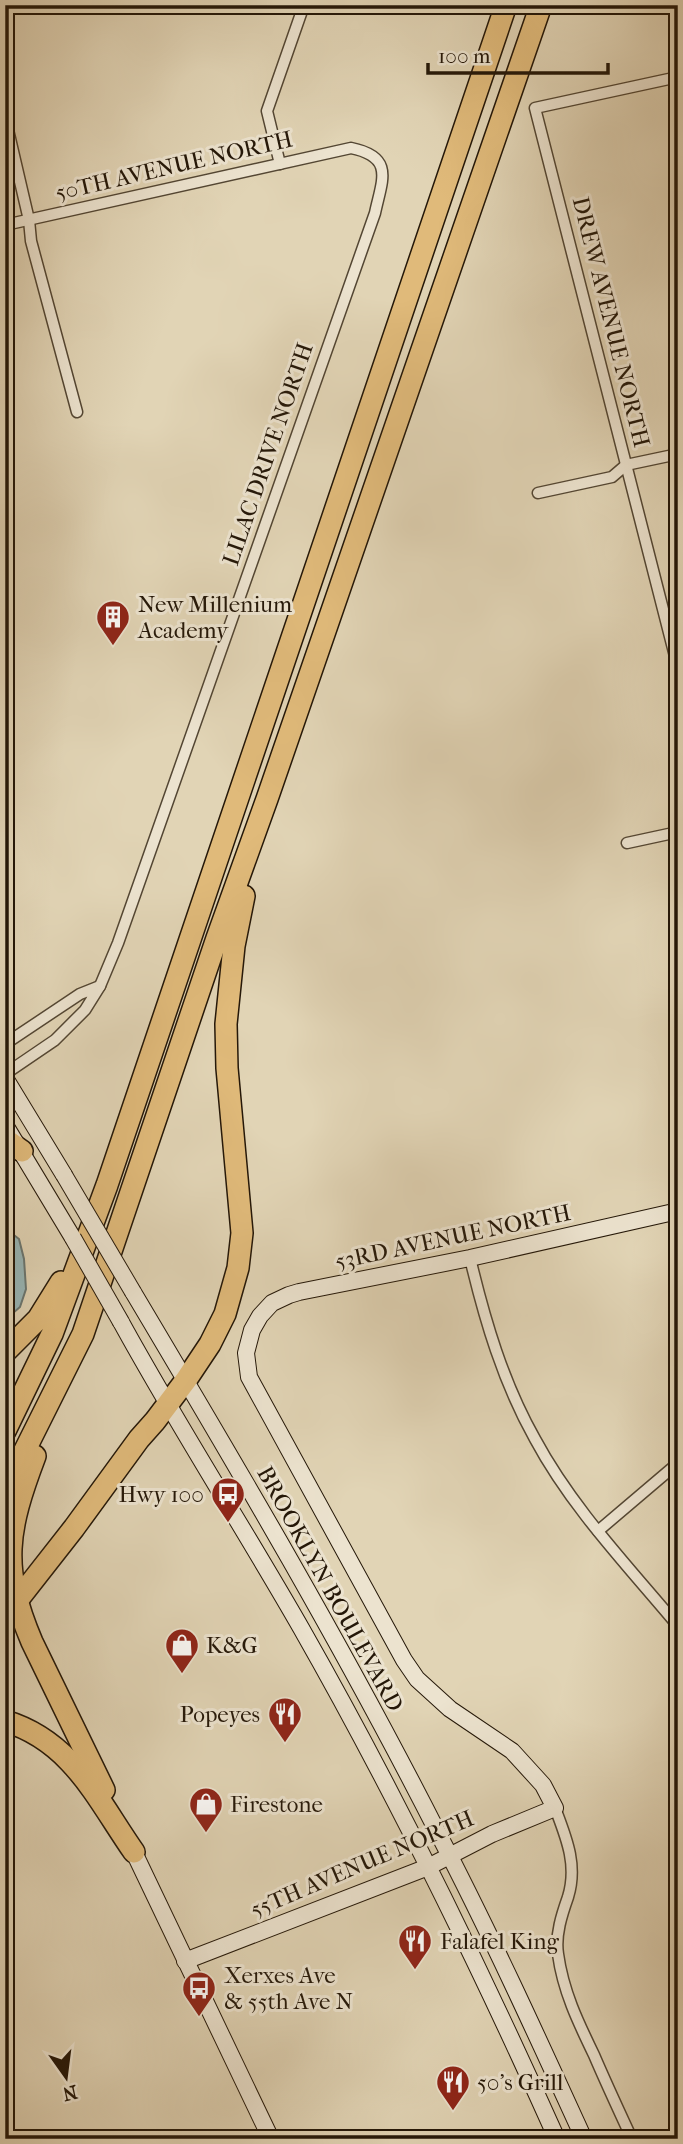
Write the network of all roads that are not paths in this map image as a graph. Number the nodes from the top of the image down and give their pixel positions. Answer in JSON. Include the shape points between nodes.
{"nodes":[{"id":1,"x":304,"y":5,"type":"edge"},
{"id":2,"x":491,"y":5,"type":"edge"},
{"id":3,"x":506,"y":5,"type":"edge"},
{"id":4,"x":541,"y":5,"type":"edge"},
{"id":5,"x":551,"y":5,"type":"edge"},
{"id":6,"x":531,"y":35,"type":"junction"},
{"id":7,"x":678,"y":76,"type":"edge"},
{"id":8,"x":5,"y":117,"type":"edge"},
{"id":9,"x":351,"y":148,"type":"joint"},
{"id":10,"x":280,"y":164,"type":"junction"},
{"id":11,"x":449,"y":172,"type":"junction"},
{"id":12,"x":29,"y":220,"type":"junction"},
{"id":13,"x":5,"y":225,"type":"edge"},
{"id":14,"x":77,"y":412,"type":"dead end"},
{"id":15,"x":678,"y":454,"type":"edge"},
{"id":16,"x":626,"y":465,"type":"junction"},
{"id":17,"x":538,"y":493,"type":"dead end"},
{"id":18,"x":678,"y":668,"type":"edge"},
{"id":19,"x":267,"y":799,"type":"junction"},
{"id":20,"x":678,"y":832,"type":"edge"},
{"id":21,"x":627,"y":843,"type":"dead end"},
{"id":22,"x":100,"y":986,"type":"junction"},
{"id":23,"x":5,"y":1044,"type":"edge"},
{"id":24,"x":5,"y":1076,"type":"edge"},
{"id":25,"x":5,"y":1125,"type":"edge"},
{"id":26,"x":13,"y":1145,"type":"edge"},
{"id":27,"x":107,"y":1185,"type":"junction"},
{"id":28,"x":678,"y":1211,"type":"edge"},
{"id":29,"x":470,"y":1258,"type":"junction"},
{"id":30,"x":83,"y":1334,"type":"junction"},
{"id":31,"x":5,"y":1352,"type":"edge"},
{"id":32,"x":186,"y":1380,"type":"junction"},
{"id":33,"x":166,"y":1405,"type":"junction"},
{"id":34,"x":5,"y":1431,"type":"edge"},
{"id":35,"x":678,"y":1463,"type":"edge"},
{"id":36,"x":5,"y":1490,"type":"edge"},
{"id":37,"x":598,"y":1531,"type":"junction"},
{"id":38,"x":11,"y":1609,"type":"edge"},
{"id":39,"x":678,"y":1626,"type":"edge"},
{"id":40,"x":5,"y":1721,"type":"edge"},
{"id":41,"x":104,"y":1790,"type":"joint"},
{"id":42,"x":555,"y":1808,"type":"junction"},
{"id":43,"x":134,"y":1852,"type":"junction"},
{"id":44,"x":449,"y":1856,"type":"junction"},
{"id":45,"x":428,"y":1867,"type":"junction"},
{"id":46,"x":186,"y":1961,"type":"junction"},
{"id":47,"x":271,"y":2139,"type":"edge"},
{"id":48,"x":557,"y":2139,"type":"edge"},
{"id":49,"x":584,"y":2139,"type":"edge"},
{"id":50,"x":632,"y":2139,"type":"edge"}],
"edges":[{"from":1,"to":10,"type":"street","via":[[267,111]]},
{"from":2,"to":11,"type":"highway"},
{"from":3,"to":11,"type":"highway"},
{"from":4,"to":6,"type":"highway"},
{"from":5,"to":6,"type":"highway"},
{"from":6,"to":19,"type":"highway"},
{"from":7,"to":16,"type":"street","name":"DREW AVENUE NORTH","via":[[535,108]]},
{"from":8,"to":12,"type":"street"},
{"from":9,"to":10,"type":"street","name":"50TH AVENUE NORTH"},
{"from":9,"to":22,"type":"street","name":"LILAC DRIVE NORTH","via":[[367,152],[384,174],[375,213]]},
{"from":10,"to":12,"type":"street","name":"50TH AVENUE NORTH"},
{"from":11,"to":27,"type":"highway"},
{"from":12,"to":13,"type":"street","name":"50TH AVENUE NORTH"},
{"from":12,"to":14,"type":"street"},
{"from":15,"to":16,"type":"street"},
{"from":16,"to":17,"type":"street","via":[[612,477]]},
{"from":16,"to":18,"type":"street","name":"DREW AVENUE NORTH"},
{"from":19,"to":30,"type":"highway"},
{"from":19,"to":32,"type":"highway","via":[[237,927],[226,1024],[242,1250],[225,1314]]},
{"from":20,"to":21,"type":"street"},
{"from":22,"to":23,"type":"street","via":[[80,994]]},
{"from":22,"to":24,"type":"street","name":"LILAC DRIVE NORTH","via":[[85,1010],[55,1040]]},
{"from":24,"to":32,"type":"main road","name":"BROOKLYN BOULEVARD","bridge":true},
{"from":25,"to":26,"type":"main road","name":"BROOKLYN BOULEVARD"},
{"from":26,"to":33,"type":"main road","name":"BROOKLYN BOULEVARD","bridge":true,"via":[[51,1201]]},
{"from":27,"to":31,"type":"highway","via":[[61,1283],[27,1331]]},
{"from":27,"to":34,"type":"highway","via":[[52,1334]]},
{"from":28,"to":29,"type":"main road","name":"53RD AVENUE NORTH"},
{"from":29,"to":37,"type":"street","via":[[491,1340],[511,1391],[535,1440]]},
{"from":29,"to":42,"type":"main road","name":"53RD AVENUE NORTH","via":[[299,1292],[272,1303],[252,1330],[246,1353],[249,1377],[417,1679],[450,1709],[512,1751],[543,1785]]},
{"from":30,"to":36,"type":"highway"},
{"from":30,"to":38,"type":"highway","via":[[18,1505],[11,1543]]},
{"from":32,"to":33,"type":"highway"},
{"from":32,"to":44,"type":"main road","name":"BROOKLYN BOULEVARD","via":[[330,1630]]},
{"from":33,"to":38,"type":"highway"},
{"from":33,"to":45,"type":"main road","name":"BROOKLYN BOULEVARD","via":[[300,1627]]},
{"from":35,"to":37,"type":"street"},
{"from":37,"to":39,"type":"street"},
{"from":38,"to":41,"type":"highway","via":[[22,1619]]},
{"from":40,"to":43,"type":"highway","via":[[34,1732],[70,1759]]},
{"from":41,"to":43,"type":"main road"},
{"from":42,"to":44,"type":"main road","name":"55TH AVENUE NORTH"},
{"from":42,"to":50,"type":"street","via":[[572,1861],[557,1951],[565,1990]]},
{"from":43,"to":46,"type":"main road"},
{"from":44,"to":45,"type":"main road","name":"55TH AVENUE NORTH"},
{"from":44,"to":49,"type":"main road","name":"BROOKLYN BOULEVARD"},
{"from":45,"to":46,"type":"main road","name":"55TH AVENUE NORTH"},
{"from":45,"to":48,"type":"main road","name":"BROOKLYN BOULEVARD"},
{"from":46,"to":47,"type":"main road"}]}
